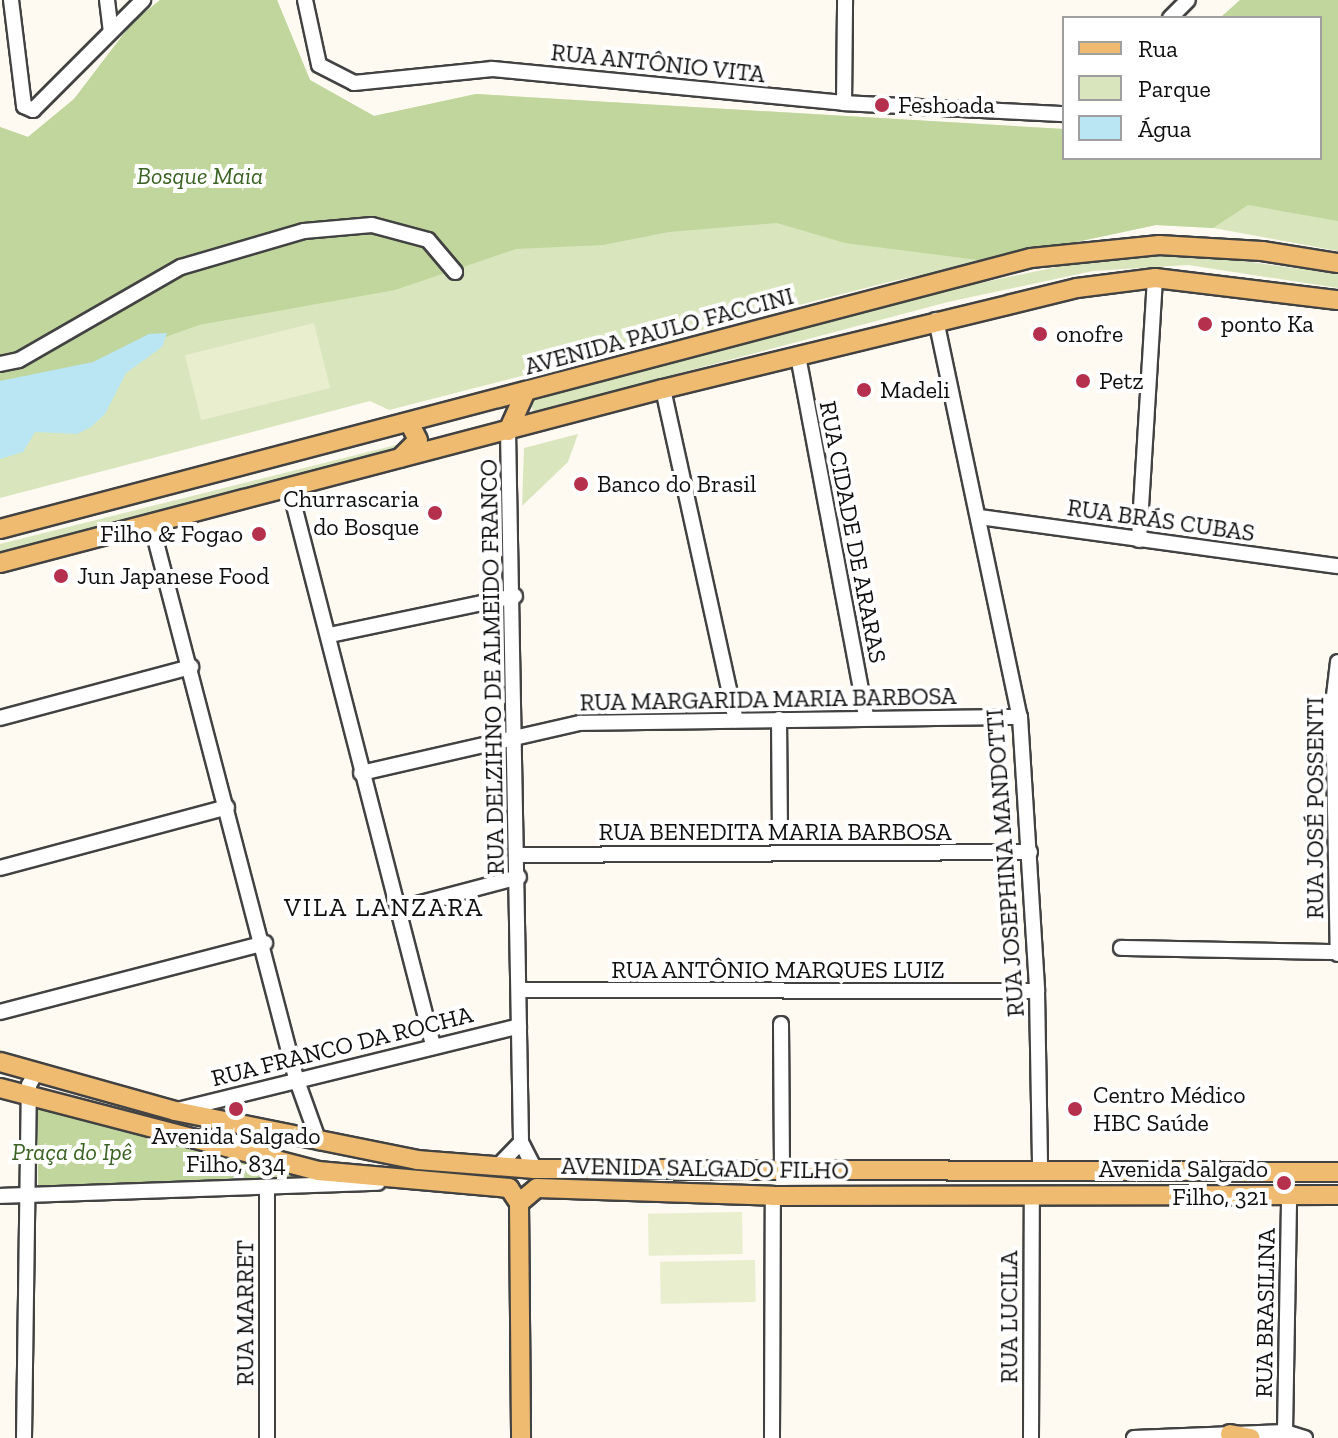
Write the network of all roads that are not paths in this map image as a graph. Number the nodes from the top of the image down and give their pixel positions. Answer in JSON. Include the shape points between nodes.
{"nodes":[{"id":1,"x":11,"y":0,"type":"edge"},
{"id":2,"x":109,"y":0,"type":"edge"},
{"id":3,"x":143,"y":0,"type":"edge"},
{"id":4,"x":305,"y":0,"type":"edge"},
{"id":5,"x":845,"y":0,"type":"edge"},
{"id":6,"x":1188,"y":0,"type":"edge"},
{"id":7,"x":130,"y":13,"type":"junction"},
{"id":8,"x":1172,"y":16,"type":"edge"},
{"id":9,"x":111,"y":32,"type":"junction"},
{"id":10,"x":844,"y":103,"type":"junction"},
{"id":11,"x":1062,"y":114,"type":"edge"},
{"id":12,"x":1338,"y":263,"type":"edge"},
{"id":13,"x":455,"y":272,"type":"dead end"},
{"id":14,"x":1155,"y":278,"type":"junction"},
{"id":15,"x":1338,"y":300,"type":"edge"},
{"id":16,"x":936,"y":320,"type":"junction"},
{"id":17,"x":798,"y":356,"type":"junction"},
{"id":18,"x":0,"y":364,"type":"edge"},
{"id":19,"x":663,"y":389,"type":"junction"},
{"id":20,"x":526,"y":391,"type":"junction"},
{"id":21,"x":409,"y":422,"type":"junction"},
{"id":22,"x":508,"y":431,"type":"junction"},
{"id":23,"x":375,"y":468,"type":"junction"},
{"id":24,"x":290,"y":490,"type":"junction"},
{"id":25,"x":979,"y":517,"type":"junction"},
{"id":26,"x":151,"y":523,"type":"junction"},
{"id":27,"x":0,"y":529,"type":"edge"},
{"id":28,"x":1139,"y":540,"type":"junction"},
{"id":29,"x":0,"y":563,"type":"edge"},
{"id":30,"x":1338,"y":566,"type":"edge"},
{"id":31,"x":515,"y":596,"type":"junction"},
{"id":32,"x":330,"y":635,"type":"junction"},
{"id":33,"x":1338,"y":662,"type":"edge"},
{"id":34,"x":191,"y":667,"type":"junction"},
{"id":35,"x":866,"y":717,"type":"junction"},
{"id":36,"x":1020,"y":717,"type":"junction"},
{"id":37,"x":0,"y":718,"type":"edge"},
{"id":38,"x":779,"y":719,"type":"junction"},
{"id":39,"x":736,"y":720,"type":"junction"},
{"id":40,"x":517,"y":734,"type":"junction"},
{"id":41,"x":361,"y":773,"type":"junction"},
{"id":42,"x":227,"y":807,"type":"junction"},
{"id":43,"x":780,"y":833,"type":"dead end"},
{"id":44,"x":1030,"y":852,"type":"junction"},
{"id":45,"x":520,"y":855,"type":"junction"},
{"id":46,"x":0,"y":868,"type":"edge"},
{"id":47,"x":519,"y":877,"type":"junction"},
{"id":48,"x":398,"y":909,"type":"junction"},
{"id":49,"x":265,"y":943,"type":"junction"},
{"id":50,"x":1121,"y":948,"type":"dead end"},
{"id":51,"x":1338,"y":953,"type":"edge"},
{"id":52,"x":519,"y":990,"type":"junction"},
{"id":53,"x":1037,"y":991,"type":"junction"},
{"id":54,"x":0,"y":1012,"type":"edge"},
{"id":55,"x":781,"y":1024,"type":"dead end"},
{"id":56,"x":519,"y":1026,"type":"junction"},
{"id":57,"x":433,"y":1045,"type":"junction"},
{"id":58,"x":1,"y":1062,"type":"edge"},
{"id":59,"x":35,"y":1074,"type":"junction"},
{"id":60,"x":296,"y":1078,"type":"junction"},
{"id":61,"x":0,"y":1088,"type":"edge"},
{"id":62,"x":29,"y":1098,"type":"junction"},
{"id":63,"x":175,"y":1111,"type":"junction"},
{"id":64,"x":319,"y":1142,"type":"junction"},
{"id":65,"x":521,"y":1142,"type":"junction"},
{"id":66,"x":498,"y":1166,"type":"junction"},
{"id":67,"x":535,"y":1169,"type":"junction"},
{"id":68,"x":1040,"y":1171,"type":"junction"},
{"id":69,"x":782,"y":1172,"type":"junction"},
{"id":70,"x":1338,"y":1172,"type":"edge"},
{"id":71,"x":410,"y":1181,"type":"junction"},
{"id":72,"x":267,"y":1189,"type":"junction"},
{"id":73,"x":1289,"y":1194,"type":"junction"},
{"id":74,"x":30,"y":1195,"type":"junction"},
{"id":75,"x":1338,"y":1195,"type":"edge"},
{"id":76,"x":0,"y":1196,"type":"edge"},
{"id":77,"x":773,"y":1196,"type":"junction"},
{"id":78,"x":1032,"y":1196,"type":"junction"},
{"id":79,"x":519,"y":1203,"type":"junction"},
{"id":80,"x":1285,"y":1432,"type":"junction"},
{"id":81,"x":1230,"y":1434,"type":"junction"},
{"id":82,"x":24,"y":1438,"type":"edge"},
{"id":83,"x":267,"y":1438,"type":"edge"},
{"id":84,"x":521,"y":1438,"type":"edge"},
{"id":85,"x":772,"y":1438,"type":"edge"},
{"id":86,"x":1031,"y":1438,"type":"edge"},
{"id":87,"x":1134,"y":1438,"type":"edge"},
{"id":88,"x":1251,"y":1438,"type":"edge"},
{"id":89,"x":1305,"y":1438,"type":"edge"}],
"edges":[{"from":1,"to":9,"type":"street","via":[[24,106],[38,107]]},
{"from":2,"to":7,"type":"street"},
{"from":2,"to":9,"type":"street"},
{"from":3,"to":7,"type":"street"},
{"from":4,"to":10,"type":"street","name":"RUA ANTÔNIO VITA","via":[[319,65],[354,83],[492,69]]},
{"from":5,"to":10,"type":"street"},
{"from":6,"to":8,"type":"street"},
{"from":7,"to":9,"type":"street"},
{"from":10,"to":11,"type":"street","name":"RUA ANTÔNIO VITA"},
{"from":12,"to":20,"type":"main road","name":"AVENIDA PAULO FACCINI","via":[[1262,251],[1159,245],[1091,249],[1016,262]]},
{"from":13,"to":18,"type":"street","via":[[428,240],[372,225],[304,231],[181,267],[19,360]]},
{"from":14,"to":15,"type":"main road"},
{"from":14,"to":16,"type":"main road","via":[[1077,288]]},
{"from":14,"to":28,"type":"street"},
{"from":16,"to":17,"type":"main road"},
{"from":16,"to":25,"type":"street","name":"RUA JOSEPHINA MANDOTTI"},
{"from":17,"to":19,"type":"main road"},
{"from":17,"to":35,"type":"street","name":"RUA CIDADE DE ARARAS"},
{"from":19,"to":22,"type":"main road"},
{"from":19,"to":39,"type":"street"},
{"from":20,"to":21,"type":"main road","name":"AVENIDA PAULO FACCINI"},
{"from":20,"to":22,"type":"main road"},
{"from":21,"to":23,"type":"main road","via":[[418,440],[413,451]]},
{"from":21,"to":27,"type":"main road","name":"AVENIDA PAULO FACCINI"},
{"from":22,"to":23,"type":"main road"},
{"from":22,"to":31,"type":"street","name":"RUA DELZIHNO DE ALMEIDO FRANCO"},
{"from":23,"to":24,"type":"main road"},
{"from":24,"to":26,"type":"main road"},
{"from":24,"to":32,"type":"street"},
{"from":25,"to":28,"type":"street","name":"RUA BRÁS CUBAS"},
{"from":25,"to":36,"type":"street","name":"RUA JOSEPHINA MANDOTTI"},
{"from":26,"to":29,"type":"main road"},
{"from":26,"to":34,"type":"street"},
{"from":28,"to":30,"type":"street","name":"RUA BRÁS CUBAS"},
{"from":31,"to":32,"type":"street"},
{"from":31,"to":40,"type":"street","name":"RUA DELZIHNO DE ALMEIDO FRANCO"},
{"from":32,"to":41,"type":"street"},
{"from":33,"to":51,"type":"street","name":"RUA JOSÉ POSSENTI","via":[[1333,704]]},
{"from":34,"to":37,"type":"street"},
{"from":34,"to":42,"type":"street"},
{"from":35,"to":36,"type":"street","name":"RUA MARGARIDA MARIA BARBOSA"},
{"from":35,"to":38,"type":"street","name":"RUA MARGARIDA MARIA BARBOSA"},
{"from":36,"to":44,"type":"street","name":"RUA JOSEPHINA MANDOTTI"},
{"from":38,"to":39,"type":"street","name":"RUA MARGARIDA MARIA BARBOSA"},
{"from":38,"to":43,"type":"street"},
{"from":39,"to":40,"type":"street","name":"RUA MARGARIDA MARIA BARBOSA","via":[[580,723]]},
{"from":40,"to":41,"type":"street","name":"RUA MARGARIDA MARIA BARBOSA"},
{"from":40,"to":45,"type":"street","name":"RUA DELZIHNO DE ALMEIDO FRANCO"},
{"from":41,"to":48,"type":"street"},
{"from":42,"to":46,"type":"street"},
{"from":42,"to":49,"type":"street"},
{"from":44,"to":45,"type":"street","name":"RUA BENEDITA MARIA BARBOSA"},
{"from":44,"to":53,"type":"street","name":"RUA JOSEPHINA MANDOTTI"},
{"from":45,"to":47,"type":"street","name":"RUA DELZIHNO DE ALMEIDO FRANCO"},
{"from":47,"to":48,"type":"street"},
{"from":47,"to":52,"type":"street","name":"RUA DELZIHNO DE ALMEIDO FRANCO"},
{"from":48,"to":57,"type":"street"},
{"from":49,"to":54,"type":"street"},
{"from":49,"to":60,"type":"street"},
{"from":50,"to":51,"type":"street"},
{"from":52,"to":53,"type":"street","name":"RUA ANTÔNIO MARQUES LUIZ"},
{"from":52,"to":56,"type":"street","name":"RUA DELZIHNO DE ALMEIDO FRANCO"},
{"from":53,"to":68,"type":"street","name":"RUA JOSEPHINA MANDOTTI"},
{"from":55,"to":69,"type":"street"},
{"from":56,"to":57,"type":"street","name":"RUA FRANCO DA ROCHA"},
{"from":56,"to":65,"type":"street","name":"RUA DELZIHNO DE ALMEIDO FRANCO"},
{"from":57,"to":60,"type":"street","name":"RUA FRANCO DA ROCHA"},
{"from":58,"to":59,"type":"main road","name":"AVENIDA SALGADO FILHO"},
{"from":59,"to":62,"type":"street"},
{"from":59,"to":63,"type":"main road","name":"AVENIDA SALGADO FILHO"},
{"from":60,"to":63,"type":"street","name":"RUA FRANCO DA ROCHA"},
{"from":60,"to":64,"type":"street"},
{"from":61,"to":62,"type":"main road"},
{"from":62,"to":71,"type":"main road","via":[[318,1171]]},
{"from":62,"to":74,"type":"street"},
{"from":63,"to":64,"type":"main road","name":"AVENIDA SALGADO FILHO"},
{"from":64,"to":66,"type":"main road","name":"AVENIDA SALGADO FILHO","via":[[417,1160]]},
{"from":65,"to":66,"type":"street"},
{"from":65,"to":67,"type":"street","name":"RUA DELZIHNO DE ALMEIDO FRANCO"},
{"from":66,"to":67,"type":"main road","name":"AVENIDA SALGADO FILHO"},
{"from":67,"to":69,"type":"main road","name":"AVENIDA SALGADO FILHO"},
{"from":68,"to":69,"type":"main road","name":"AVENIDA SALGADO FILHO"},
{"from":68,"to":70,"type":"main road","name":"AVENIDA SALGADO FILHO"},
{"from":71,"to":72,"type":"street"},
{"from":71,"to":79,"type":"main road","via":[[502,1185]]},
{"from":72,"to":74,"type":"street"},
{"from":72,"to":83,"type":"street","name":"RUA MARRET"},
{"from":73,"to":75,"type":"main road","name":"AVENIDA SALGADO FILHO"},
{"from":73,"to":78,"type":"main road","name":"AVENIDA SALGADO FILHO"},
{"from":73,"to":80,"type":"street","name":"RUA BRASILINA"},
{"from":74,"to":76,"type":"street"},
{"from":74,"to":82,"type":"street"},
{"from":77,"to":78,"type":"main road","name":"AVENIDA SALGADO FILHO"},
{"from":77,"to":79,"type":"main road","name":"AVENIDA SALGADO FILHO","via":[[537,1188]]},
{"from":77,"to":85,"type":"street"},
{"from":78,"to":86,"type":"street","name":"RUA LUCILA"},
{"from":79,"to":84,"type":"main road"},
{"from":80,"to":81,"type":"street"},
{"from":80,"to":89,"type":"street"},
{"from":81,"to":87,"type":"street"},
{"from":81,"to":88,"type":"main road"}]}
